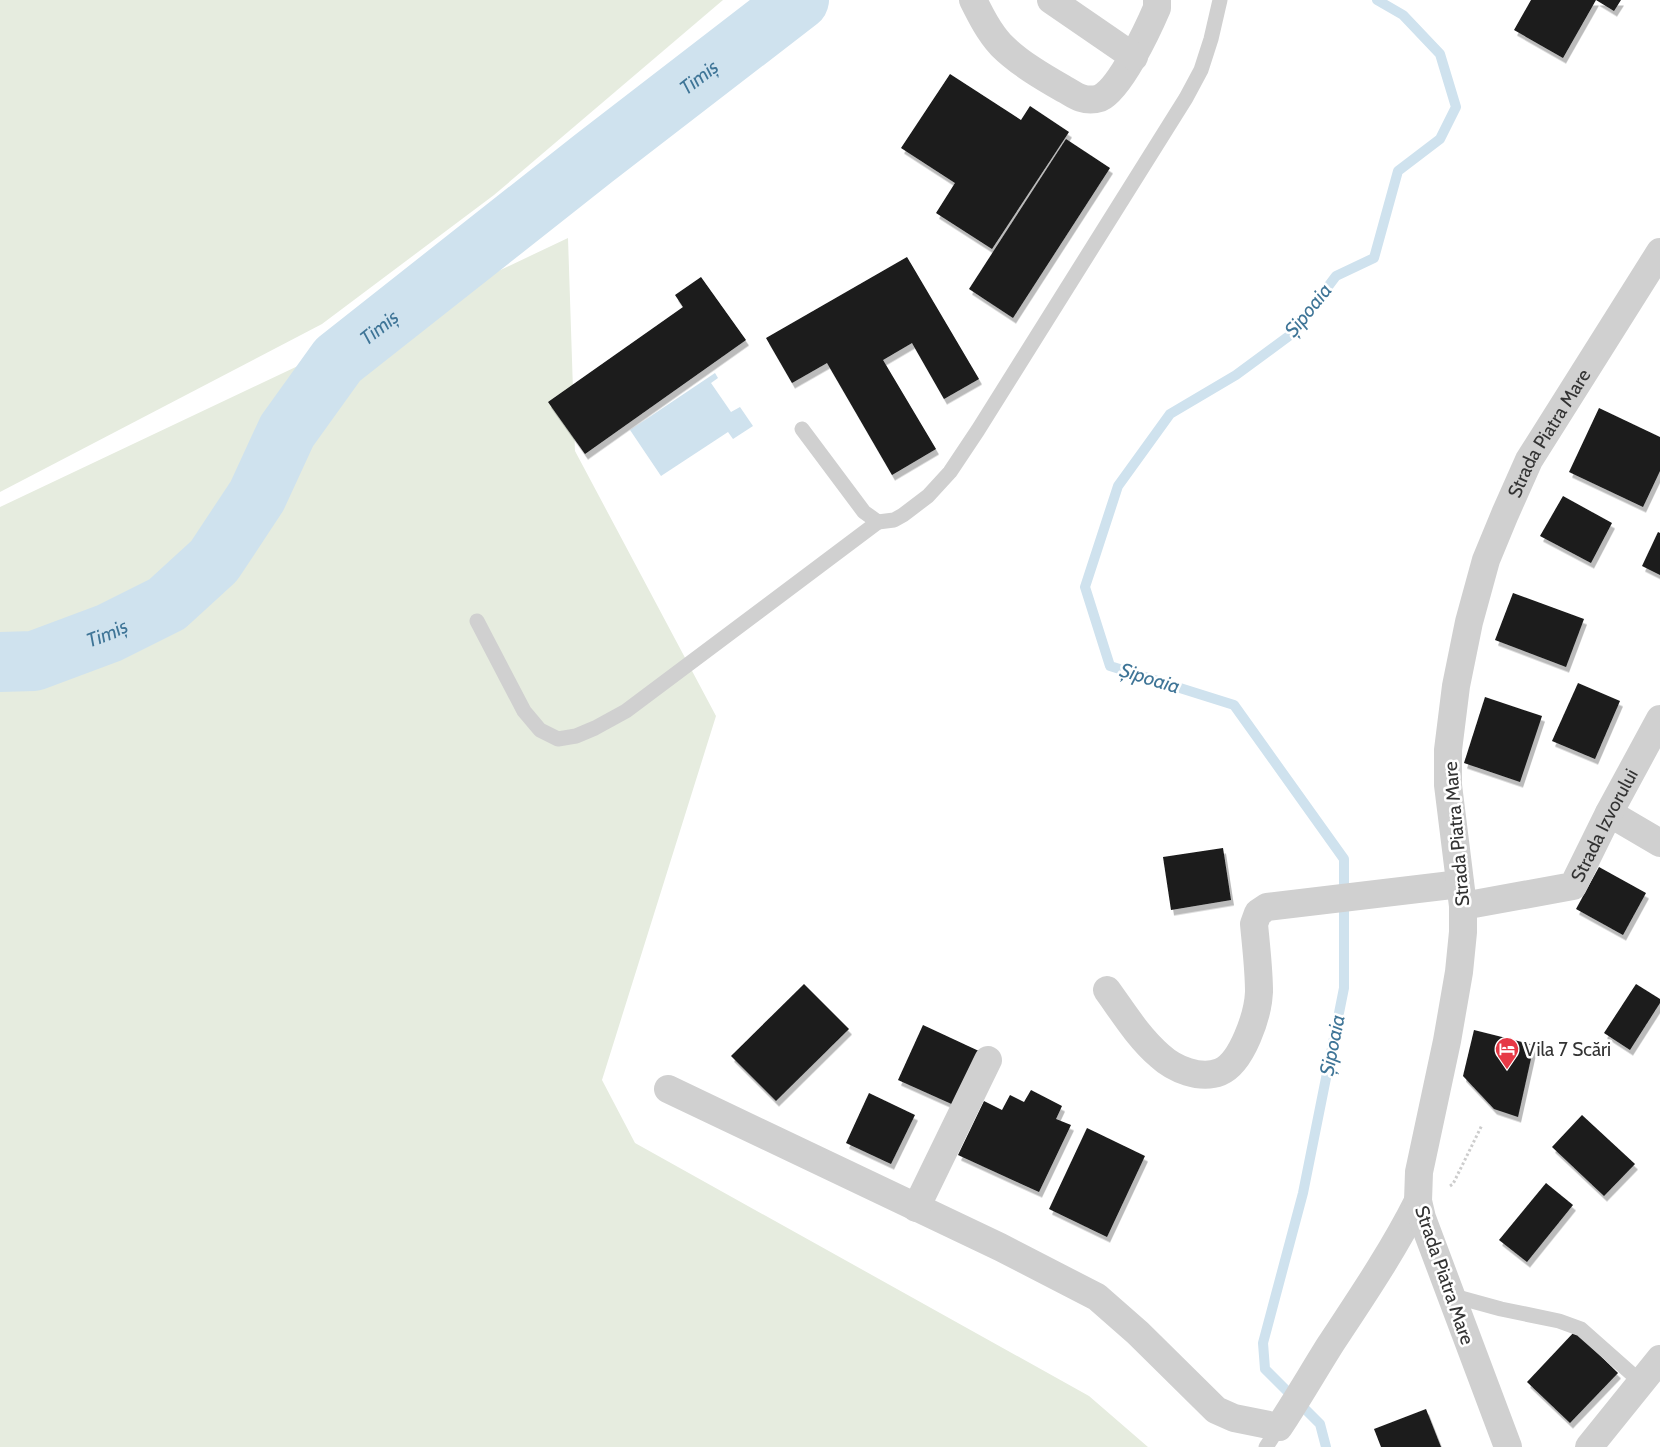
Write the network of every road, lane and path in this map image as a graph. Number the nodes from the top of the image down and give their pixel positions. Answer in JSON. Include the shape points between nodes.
{"nodes":[{"id":1,"x":973,"y":0,"type":"edge"},
{"id":2,"x":1051,"y":0,"type":"edge"},
{"id":3,"x":1157,"y":0,"type":"edge"},
{"id":4,"x":1220,"y":0,"type":"edge"},
{"id":5,"x":1134,"y":56,"type":"junction"},
{"id":6,"x":1660,"y":252,"type":"edge"},
{"id":7,"x":802,"y":429,"type":"dead end"},
{"id":8,"x":878,"y":522,"type":"junction"},
{"id":9,"x":477,"y":621,"type":"dead end"},
{"id":10,"x":1660,"y":719,"type":"edge"},
{"id":11,"x":1609,"y":814,"type":"junction"},
{"id":12,"x":1660,"y":843,"type":"edge"},
{"id":13,"x":1461,"y":895,"type":"junction"},
{"id":14,"x":1107,"y":990,"type":"dead end"},
{"id":15,"x":988,"y":1060,"type":"dead end"},
{"id":16,"x":668,"y":1089,"type":"dead end"},
{"id":17,"x":1482,"y":1125,"type":"dead end"},
{"id":18,"x":1418,"y":1200,"type":"junction"},
{"id":19,"x":916,"y":1208,"type":"junction"},
{"id":20,"x":1450,"y":1295,"type":"junction"},
{"id":21,"x":1660,"y":1359,"type":"edge"},
{"id":22,"x":1642,"y":1383,"type":"junction"},
{"id":23,"x":1277,"y":1430,"type":"edge"},
{"id":24,"x":1508,"y":1447,"type":"edge"},
{"id":25,"x":1589,"y":1447,"type":"edge"}],
"edges":[{"from":1,"to":5,"type":"street","via":[[984,23],[1002,46],[1082,99],[1092,100],[1105,95]]},
{"from":2,"to":5,"type":"street"},
{"from":3,"to":5,"type":"street","via":[[1157,8]]},
{"from":4,"to":8,"type":"lane","via":[[1201,70],[1186,98],[978,430],[950,472],[928,496],[894,520]]},
{"from":6,"to":13,"type":"street","name":"Strada Piatra Mare","via":[[1529,460],[1486,560],[1468,622],[1448,750],[1448,785]]},
{"from":7,"to":8,"type":"lane","via":[[864,512]]},
{"from":8,"to":9,"type":"lane","via":[[626,710],[576,736],[558,739],[540,730],[524,711]]},
{"from":10,"to":11,"type":"street","name":"Strada Izvorului"},
{"from":11,"to":12,"type":"street"},
{"from":11,"to":13,"type":"street","name":"Strada Izvorului","via":[[1574,886]]},
{"from":13,"to":14,"type":"street","via":[[1421,889],[1266,906],[1258,913],[1254,924],[1259,994],[1251,1030],[1237,1057],[1221,1072],[1184,1071],[1160,1056]]},
{"from":13,"to":18,"type":"street","name":"Strada Piatra Mare","via":[[1464,932],[1459,972],[1419,1172]]},
{"from":15,"to":19,"type":"street"},
{"from":16,"to":19,"type":"street"},
{"from":17,"to":18,"type":"path","via":[[1453,1184]]},
{"from":18,"to":20,"type":"street","name":"Strada Piatra Mare"},
{"from":18,"to":23,"type":"street","via":[[1384,1264]]},
{"from":19,"to":23,"type":"street","via":[[1097,1297],[1216,1410]]},
{"from":20,"to":22,"type":"lane","via":[[1581,1329]]},
{"from":20,"to":24,"type":"street","name":"Strada Piatra Mare"},
{"from":21,"to":22,"type":"street"},
{"from":22,"to":25,"type":"street"}]}
